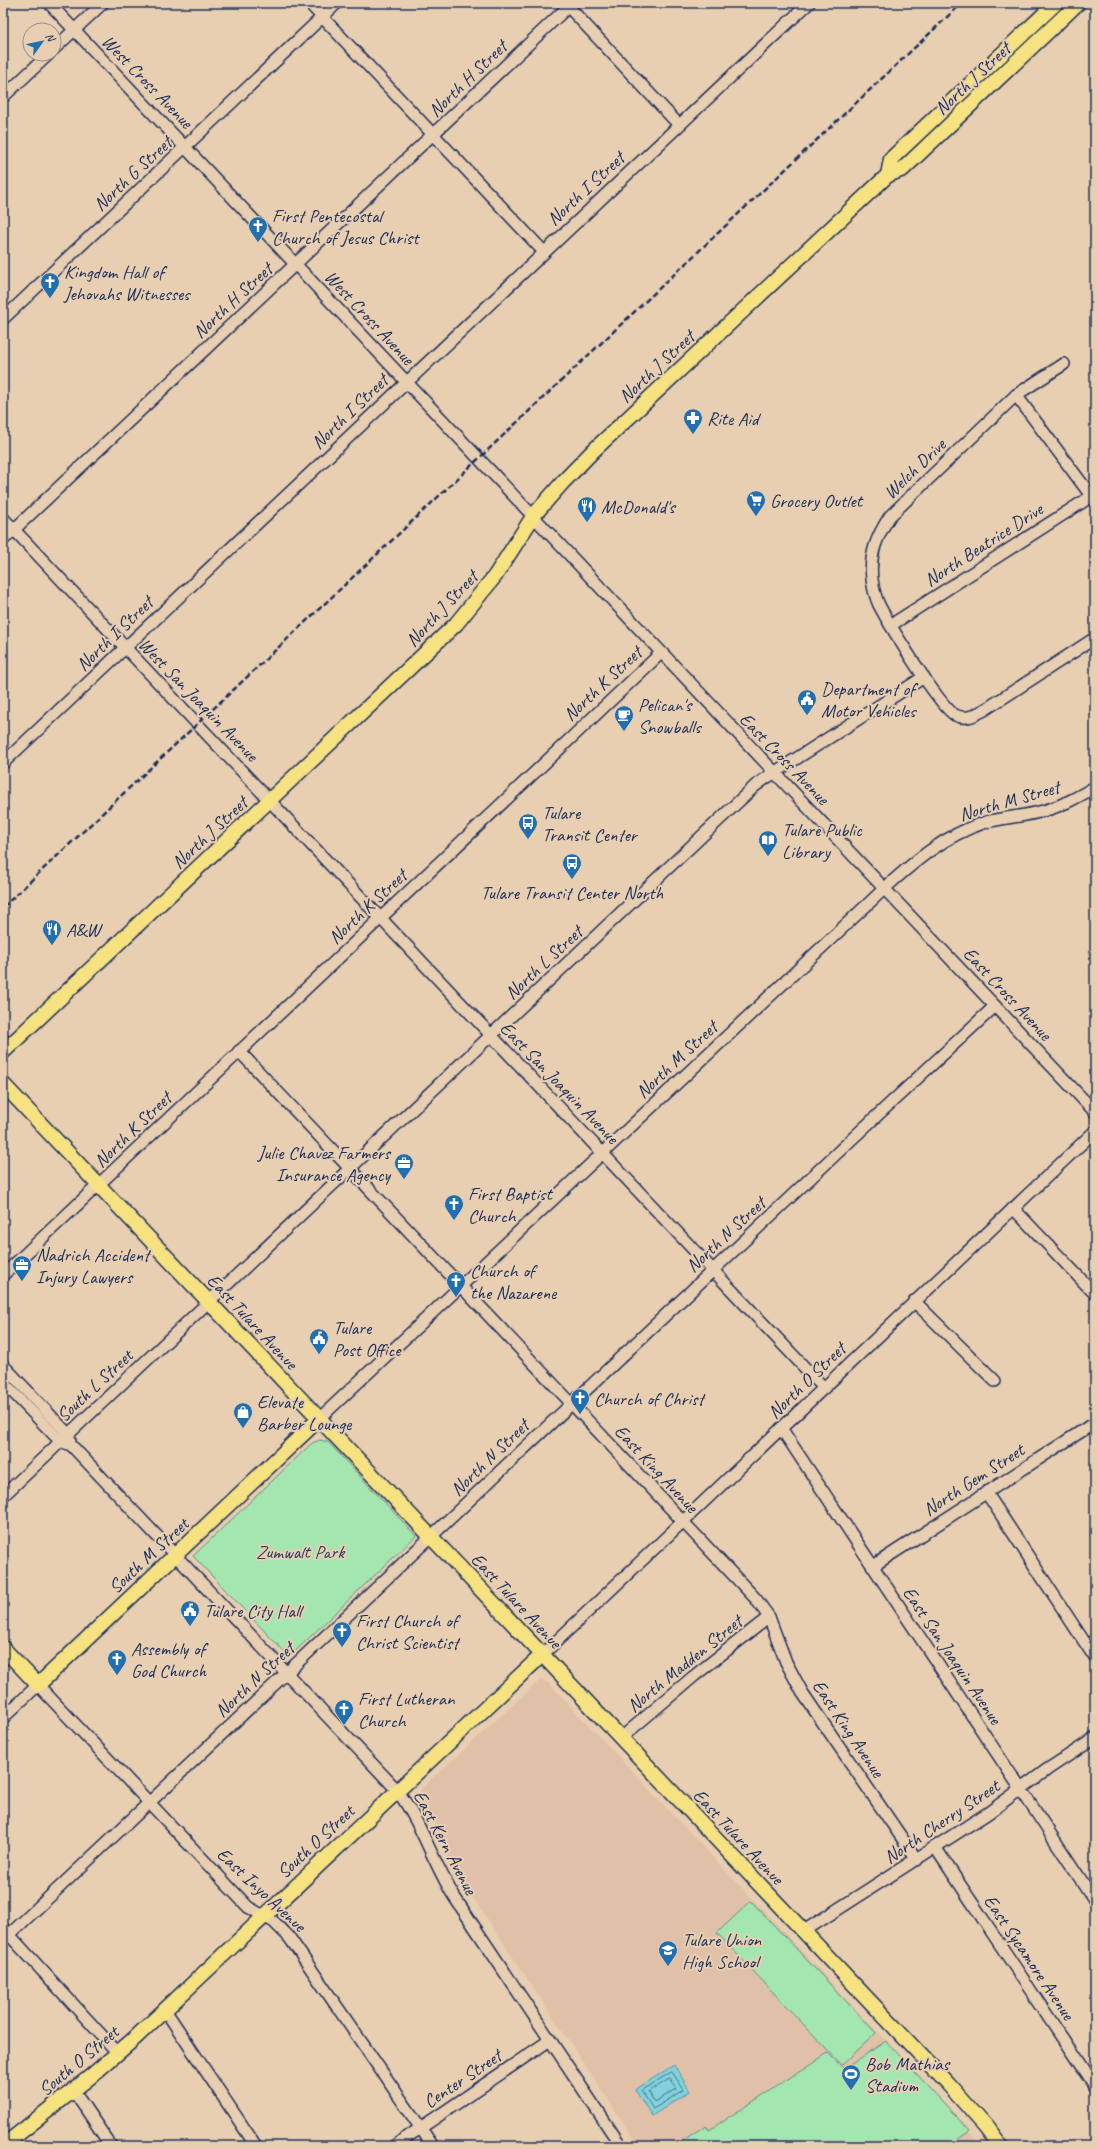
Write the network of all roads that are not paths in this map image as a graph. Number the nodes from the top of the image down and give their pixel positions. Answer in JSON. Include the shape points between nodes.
{"nodes":[{"id":1,"x":49,"y":3,"type":"edge"},
{"id":2,"x":103,"y":3,"type":"edge"},
{"id":3,"x":309,"y":3,"type":"edge"},
{"id":4,"x":337,"y":3,"type":"edge"},
{"id":5,"x":810,"y":3,"type":"edge"},
{"id":6,"x":1056,"y":3,"type":"edge"},
{"id":7,"x":1078,"y":3,"type":"edge"},
{"id":8,"x":569,"y":4,"type":"edge"},
{"id":9,"x":323,"y":17,"type":"junction"},
{"id":10,"x":75,"y":30,"type":"junction"},
{"id":11,"x":62,"y":42,"type":"edge"},
{"id":12,"x":40,"y":62,"type":"edge"},
{"id":13,"x":3,"y":97,"type":"edge"},
{"id":14,"x":679,"y":125,"type":"junction"},
{"id":15,"x":434,"y":134,"type":"junction"},
{"id":16,"x":186,"y":146,"type":"junction"},
{"id":17,"x":888,"y":175,"type":"junction"},
{"id":18,"x":544,"y":252,"type":"junction"},
{"id":19,"x":296,"y":264,"type":"junction"},
{"id":20,"x":3,"y":319,"type":"edge"},
{"id":21,"x":1064,"y":364,"type":"dead end"},
{"id":22,"x":406,"y":381,"type":"junction"},
{"id":23,"x":1016,"y":395,"type":"junction"},
{"id":24,"x":1094,"y":497,"type":"edge"},
{"id":25,"x":534,"y":515,"type":"junction"},
{"id":26,"x":3,"y":518,"type":"edge"},
{"id":27,"x":14,"y":530,"type":"junction"},
{"id":28,"x":3,"y":540,"type":"edge"},
{"id":29,"x":890,"y":624,"type":"junction"},
{"id":30,"x":1095,"y":638,"type":"edge"},
{"id":31,"x":125,"y":648,"type":"junction"},
{"id":32,"x":661,"y":653,"type":"junction"},
{"id":33,"x":924,"y":677,"type":"junction"},
{"id":34,"x":3,"y":763,"type":"edge"},
{"id":35,"x":774,"y":773,"type":"junction"},
{"id":36,"x":1095,"y":787,"type":"edge"},
{"id":37,"x":270,"y":801,"type":"junction"},
{"id":38,"x":885,"y":888,"type":"junction"},
{"id":39,"x":379,"y":919,"type":"junction"},
{"id":40,"x":995,"y":1006,"type":"junction"},
{"id":41,"x":490,"y":1035,"type":"junction"},
{"id":42,"x":239,"y":1051,"type":"junction"},
{"id":43,"x":3,"y":1052,"type":"edge"},
{"id":44,"x":3,"y":1084,"type":"edge"},
{"id":45,"x":1095,"y":1112,"type":"edge"},
{"id":46,"x":1095,"y":1131,"type":"edge"},
{"id":47,"x":602,"y":1152,"type":"junction"},
{"id":48,"x":350,"y":1168,"type":"junction"},
{"id":49,"x":99,"y":1186,"type":"junction"},
{"id":50,"x":1013,"y":1208,"type":"junction"},
{"id":51,"x":712,"y":1271,"type":"junction"},
{"id":52,"x":3,"y":1275,"type":"edge"},
{"id":53,"x":461,"y":1286,"type":"junction"},
{"id":54,"x":1095,"y":1294,"type":"edge"},
{"id":55,"x":914,"y":1301,"type":"junction"},
{"id":56,"x":210,"y":1302,"type":"junction"},
{"id":57,"x":3,"y":1365,"type":"edge"},
{"id":58,"x":995,"y":1381,"type":"dead end"},
{"id":59,"x":3,"y":1382,"type":"edge"},
{"id":60,"x":824,"y":1388,"type":"junction"},
{"id":61,"x":572,"y":1403,"type":"junction"},
{"id":62,"x":319,"y":1419,"type":"junction"},
{"id":63,"x":1095,"y":1425,"type":"edge"},
{"id":64,"x":781,"y":1428,"type":"junction"},
{"id":65,"x":67,"y":1440,"type":"junction"},
{"id":66,"x":986,"y":1492,"type":"junction"},
{"id":67,"x":3,"y":1496,"type":"edge"},
{"id":68,"x":683,"y":1521,"type":"junction"},
{"id":69,"x":431,"y":1537,"type":"junction"},
{"id":70,"x":176,"y":1554,"type":"junction"},
{"id":71,"x":873,"y":1566,"type":"junction"},
{"id":72,"x":769,"y":1617,"type":"junction"},
{"id":73,"x":3,"y":1648,"type":"edge"},
{"id":74,"x":542,"y":1655,"type":"junction"},
{"id":75,"x":1095,"y":1658,"type":"edge"},
{"id":76,"x":287,"y":1672,"type":"junction"},
{"id":77,"x":38,"y":1685,"type":"junction"},
{"id":78,"x":3,"y":1718,"type":"edge"},
{"id":79,"x":622,"y":1738,"type":"junction"},
{"id":80,"x":1095,"y":1738,"type":"edge"},
{"id":81,"x":1021,"y":1789,"type":"junction"},
{"id":82,"x":397,"y":1790,"type":"junction"},
{"id":83,"x":149,"y":1802,"type":"junction"},
{"id":84,"x":935,"y":1847,"type":"junction"},
{"id":85,"x":917,"y":1860,"type":"junction"},
{"id":86,"x":1095,"y":1901,"type":"edge"},
{"id":87,"x":263,"y":1916,"type":"junction"},
{"id":88,"x":6,"y":1931,"type":"edge"},
{"id":89,"x":804,"y":1932,"type":"junction"},
{"id":90,"x":165,"y":2010,"type":"junction"},
{"id":91,"x":550,"y":2040,"type":"junction"},
{"id":92,"x":118,"y":2052,"type":"junction"},
{"id":93,"x":1095,"y":2087,"type":"edge"},
{"id":94,"x":73,"y":2090,"type":"junction"},
{"id":95,"x":420,"y":2128,"type":"junction"},
{"id":96,"x":3,"y":2146,"type":"edge"},
{"id":97,"x":112,"y":2146,"type":"edge"},
{"id":98,"x":256,"y":2146,"type":"edge"},
{"id":99,"x":394,"y":2146,"type":"edge"},
{"id":100,"x":432,"y":2146,"type":"edge"},
{"id":101,"x":621,"y":2146,"type":"edge"},
{"id":102,"x":1000,"y":2146,"type":"edge"}],
"edges":[{"from":1,"to":10,"type":"street","name":"West Cross Avenue"},
{"from":2,"to":10,"type":"street"},
{"from":3,"to":9,"type":"street"},
{"from":4,"to":9,"type":"street","name":"North G Street"},
{"from":5,"to":14,"type":"street","name":"North I Street"},
{"from":6,"to":17,"type":"main road","name":"North J Street","via":[[891,158]]},
{"from":7,"to":17,"type":"main road","name":"North J Street","via":[[903,169]]},
{"from":8,"to":14,"type":"street"},
{"from":8,"to":15,"type":"street","name":"North H Street"},
{"from":9,"to":15,"type":"street"},
{"from":9,"to":16,"type":"street","name":"North G Street"},
{"from":10,"to":11,"type":"street"},
{"from":10,"to":16,"type":"street","name":"West Cross Avenue"},
{"from":12,"to":13,"type":"street"},
{"from":14,"to":18,"type":"street","name":"North I Street"},
{"from":15,"to":18,"type":"street"},
{"from":15,"to":19,"type":"street","name":"North H Street"},
{"from":16,"to":19,"type":"street","name":"West Cross Avenue"},
{"from":16,"to":20,"type":"street","name":"North G Street"},
{"from":17,"to":25,"type":"main road","name":"North J Street","via":[[594,450]]},
{"from":18,"to":22,"type":"street","name":"North I Street"},
{"from":19,"to":22,"type":"street","name":"West Cross Avenue"},
{"from":19,"to":27,"type":"street","name":"North H Street"},
{"from":21,"to":23,"type":"street","name":"Welch Drive"},
{"from":22,"to":25,"type":"street","name":"West Cross Avenue"},
{"from":22,"to":31,"type":"street","name":"North I Street"},
{"from":23,"to":24,"type":"street"},
{"from":23,"to":29,"type":"street","name":"Welch Drive","via":[[890,516],[876,540],[871,563],[874,592]]},
{"from":24,"to":29,"type":"street","name":"North Beatrice Drive"},
{"from":25,"to":32,"type":"street","name":"East Cross Avenue"},
{"from":25,"to":37,"type":"main road","name":"North J Street","via":[[495,576],[456,624]]},
{"from":26,"to":27,"type":"street","name":"West San Joaquin Avenue"},
{"from":27,"to":28,"type":"street","name":"North H Street"},
{"from":27,"to":31,"type":"street","name":"West San Joaquin Avenue"},
{"from":29,"to":33,"type":"street","name":"Welch Drive"},
{"from":30,"to":33,"type":"street","name":"Welch Drive","via":[[973,716],[963,718],[948,710]]},
{"from":31,"to":34,"type":"street","name":"North I Street"},
{"from":31,"to":37,"type":"street","name":"West San Joaquin Avenue"},
{"from":32,"to":35,"type":"street","name":"East Cross Avenue"},
{"from":32,"to":39,"type":"street","name":"North K Street"},
{"from":33,"to":35,"type":"street","name":"North L Street"},
{"from":35,"to":38,"type":"street","name":"East Cross Avenue"},
{"from":35,"to":41,"type":"street","name":"North L Street","via":[[755,786]]},
{"from":36,"to":38,"type":"street","name":"North M Street","via":[[1052,809],[991,821],[962,831],[928,851]]},
{"from":37,"to":39,"type":"street","name":"East San Joaquin Avenue"},
{"from":37,"to":43,"type":"main road","name":"North J Street"},
{"from":38,"to":40,"type":"street","name":"East Cross Avenue"},
{"from":38,"to":47,"type":"street","name":"North M Street"},
{"from":39,"to":41,"type":"street","name":"East San Joaquin Avenue"},
{"from":39,"to":42,"type":"street","name":"North K Street"},
{"from":40,"to":45,"type":"street","name":"East Cross Avenue"},
{"from":40,"to":51,"type":"street","name":"North N Street"},
{"from":41,"to":47,"type":"street","name":"East San Joaquin Avenue"},
{"from":41,"to":48,"type":"street","name":"North L Street"},
{"from":42,"to":48,"type":"street","name":"East King Avenue"},
{"from":42,"to":49,"type":"street","name":"North K Street"},
{"from":44,"to":49,"type":"main road","name":"East Tulare Avenue"},
{"from":46,"to":50,"type":"street","name":"North O Street"},
{"from":47,"to":51,"type":"street","name":"East San Joaquin Avenue"},
{"from":47,"to":53,"type":"street","name":"North M Street"},
{"from":48,"to":53,"type":"street","name":"East King Avenue"},
{"from":48,"to":56,"type":"street","name":"North L Street"},
{"from":49,"to":52,"type":"street","name":"North K Street"},
{"from":49,"to":56,"type":"main road","name":"East Tulare Avenue"},
{"from":50,"to":54,"type":"street"},
{"from":50,"to":55,"type":"street","name":"North O Street"},
{"from":51,"to":60,"type":"street","name":"East San Joaquin Avenue"},
{"from":51,"to":61,"type":"street","name":"North N Street"},
{"from":53,"to":61,"type":"street","name":"East King Avenue"},
{"from":53,"to":62,"type":"street","name":"North M Street"},
{"from":55,"to":58,"type":"street"},
{"from":55,"to":60,"type":"street","name":"North O Street"},
{"from":56,"to":62,"type":"main road","name":"East Tulare Avenue"},
{"from":56,"to":65,"type":"street","name":"South L Street"},
{"from":57,"to":65,"type":"street","name":"East Kern Avenue"},
{"from":59,"to":65,"type":"street","name":"East Kern Avenue"},
{"from":60,"to":64,"type":"street","name":"North O Street"},
{"from":61,"to":68,"type":"street","name":"East King Avenue"},
{"from":61,"to":69,"type":"street","name":"North N Street"},
{"from":62,"to":69,"type":"main road","name":"East Tulare Avenue"},
{"from":62,"to":70,"type":"main road","name":"South M Street"},
{"from":63,"to":66,"type":"street","name":"North Gem Street"},
{"from":64,"to":68,"type":"street","name":"North O Street"},
{"from":64,"to":71,"type":"street","name":"East San Joaquin Avenue"},
{"from":65,"to":67,"type":"street","name":"South L Street"},
{"from":65,"to":70,"type":"street","name":"East Kern Avenue"},
{"from":66,"to":71,"type":"street","name":"North Gem Street"},
{"from":66,"to":75,"type":"street"},
{"from":68,"to":72,"type":"street","name":"East King Avenue","via":[[756,1599]]},
{"from":68,"to":74,"type":"street","name":"North O Street"},
{"from":69,"to":74,"type":"main road","name":"East Tulare Avenue"},
{"from":69,"to":76,"type":"street","name":"North N Street"},
{"from":70,"to":76,"type":"street","name":"East Kern Avenue"},
{"from":70,"to":77,"type":"main road","name":"South M Street"},
{"from":71,"to":81,"type":"street","name":"East San Joaquin Avenue"},
{"from":72,"to":79,"type":"street","name":"North Madden Street","via":[[694,1676]]},
{"from":72,"to":85,"type":"street","name":"East King Avenue","via":[[786,1662],[802,1692]]},
{"from":73,"to":77,"type":"main road","name":"East Inyo Avenue"},
{"from":74,"to":79,"type":"main road","name":"East Tulare Avenue"},
{"from":74,"to":82,"type":"main road","name":"South O Street"},
{"from":76,"to":82,"type":"street","name":"East Kern Avenue"},
{"from":76,"to":83,"type":"street","name":"North N Street"},
{"from":77,"to":78,"type":"street","name":"South M Street"},
{"from":77,"to":83,"type":"street","name":"East Inyo Avenue"},
{"from":79,"to":89,"type":"main road","name":"East Tulare Avenue"},
{"from":80,"to":81,"type":"street","name":"North Cherry Street"},
{"from":81,"to":84,"type":"street","name":"North Cherry Street"},
{"from":81,"to":86,"type":"street","name":"East San Joaquin Avenue"},
{"from":82,"to":87,"type":"main road","name":"South O Street"},
{"from":82,"to":91,"type":"street","name":"East Kern Avenue","via":[[420,1826],[440,1872],[455,1898]]},
{"from":83,"to":87,"type":"street","name":"East Inyo Avenue","via":[[248,1907]]},
{"from":83,"to":88,"type":"street","name":"North N Street"},
{"from":84,"to":85,"type":"street","name":"North Cherry Street"},
{"from":84,"to":93,"type":"street","name":"East Sycamore Avenue"},
{"from":85,"to":89,"type":"street","name":"North Cherry Street"},
{"from":87,"to":90,"type":"main road","name":"South O Street"},
{"from":87,"to":95,"type":"street","name":"East Inyo Avenue","via":[[274,1922],[293,1942]]},
{"from":88,"to":92,"type":"street"},
{"from":89,"to":102,"type":"main road","name":"East Tulare Avenue","via":[[964,2101]]},
{"from":90,"to":92,"type":"main road","name":"South O Street"},
{"from":90,"to":98,"type":"street"},
{"from":91,"to":95,"type":"street","name":"Center Street"},
{"from":91,"to":101,"type":"street","name":"East Kern Avenue"},
{"from":92,"to":94,"type":"main road","name":"South O Street"},
{"from":94,"to":96,"type":"main road","name":"South O Street"},
{"from":94,"to":97,"type":"street"},
{"from":95,"to":99,"type":"street","name":"Center Street"},
{"from":95,"to":100,"type":"street","name":"East Inyo Avenue"}]}
